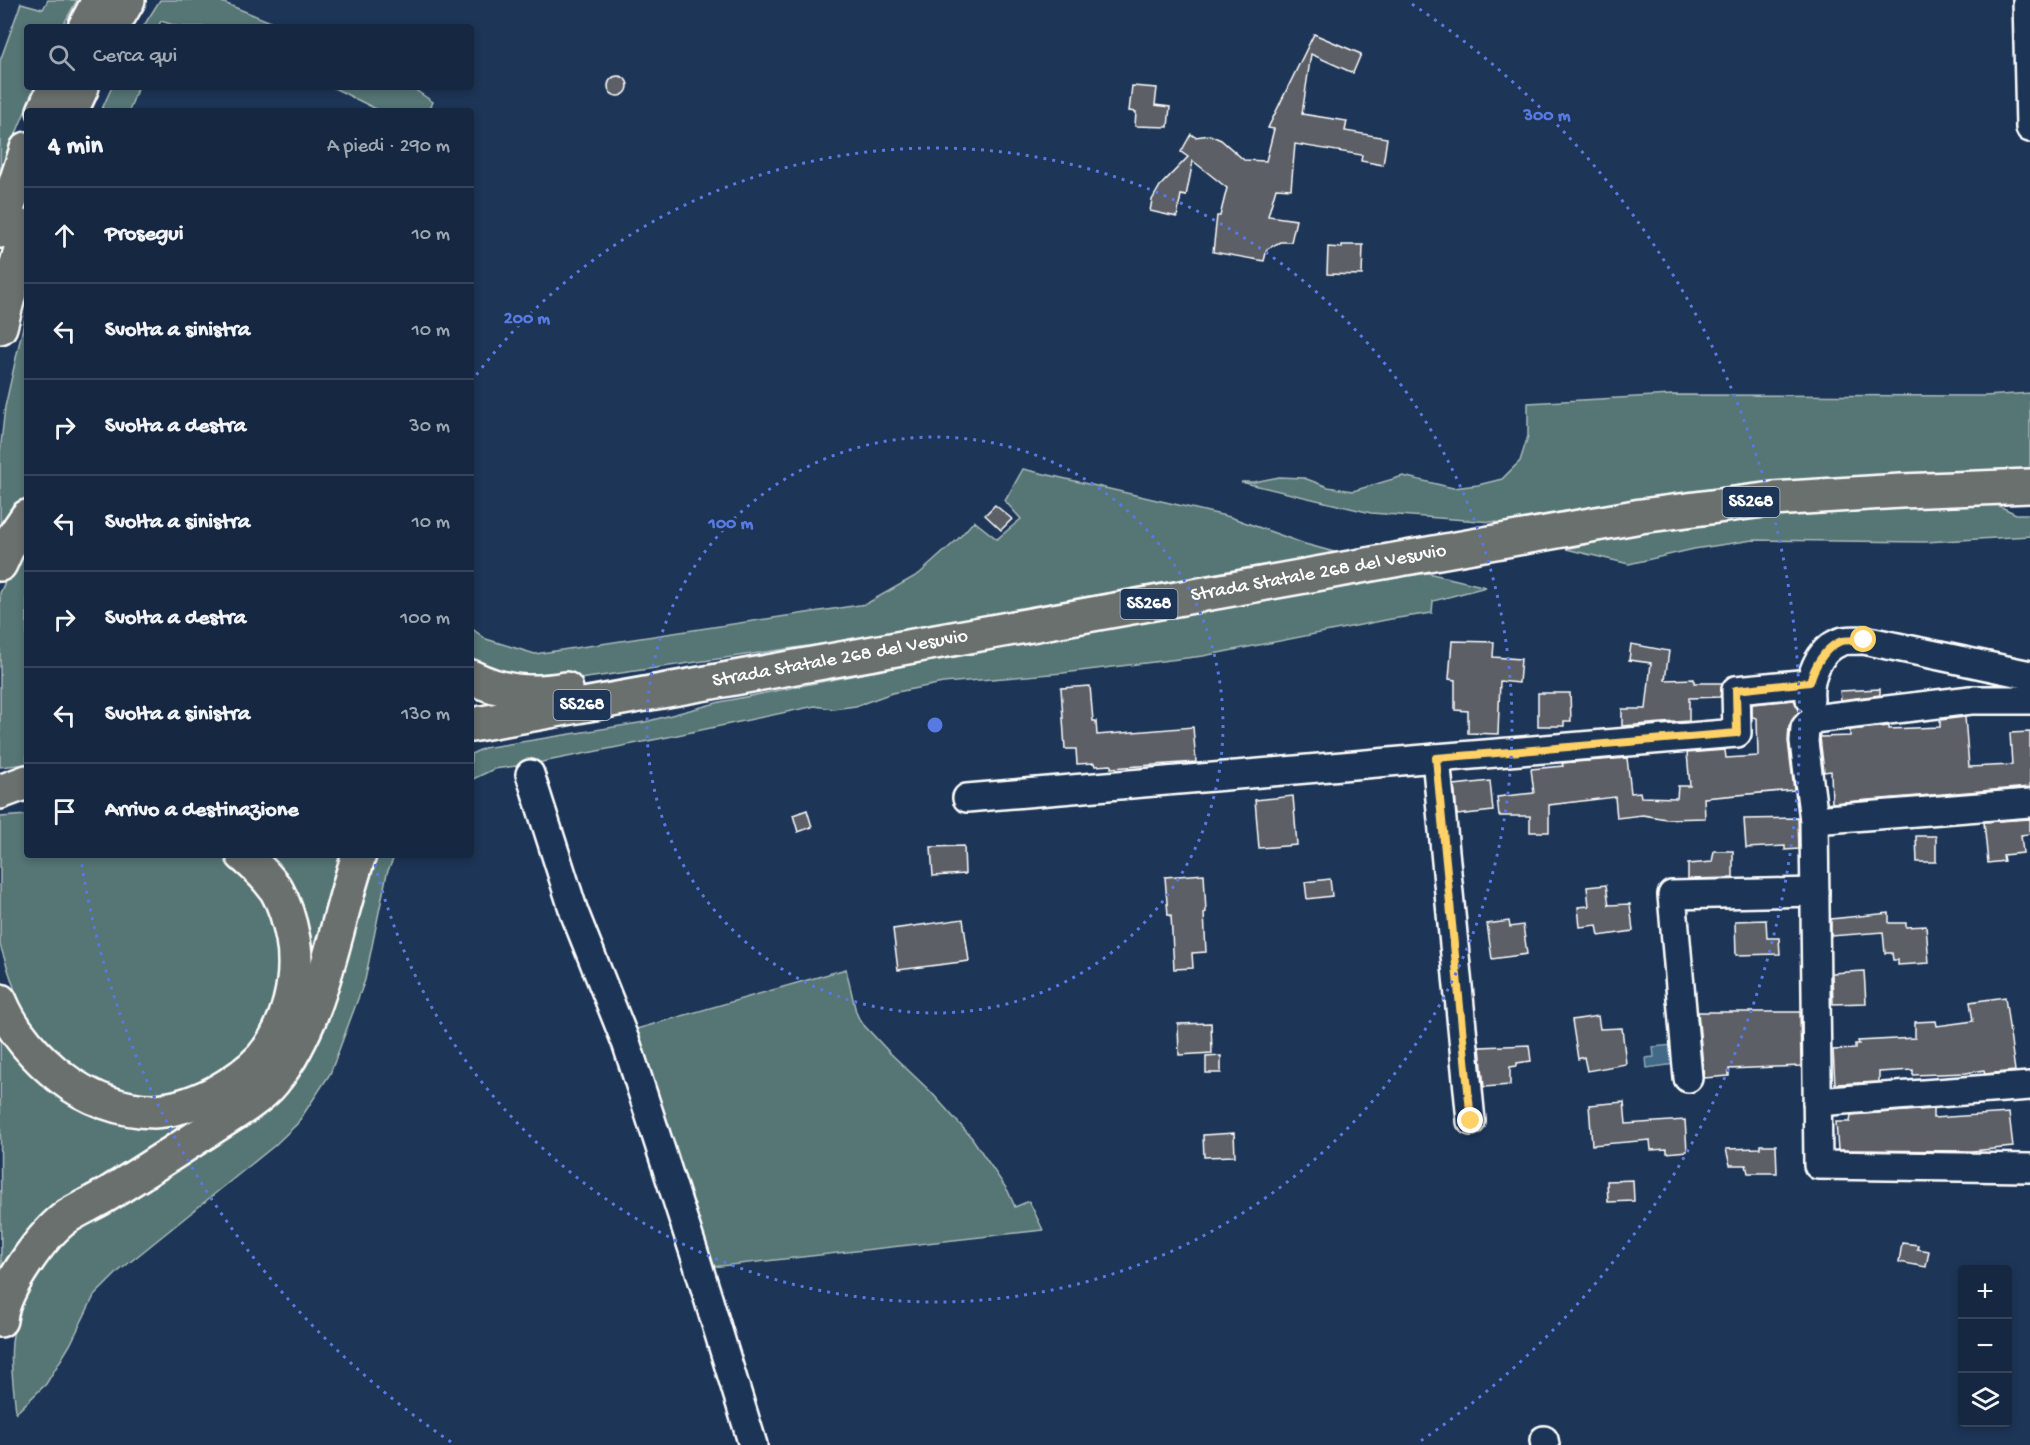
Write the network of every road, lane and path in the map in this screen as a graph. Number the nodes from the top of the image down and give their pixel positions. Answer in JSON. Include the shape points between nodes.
{"nodes":[{"id":1,"x":86,"y":0,"type":"edge"},
{"id":2,"x":99,"y":0,"type":"edge"},
{"id":3,"x":128,"y":0,"type":"edge"},
{"id":4,"x":2027,"y":0,"type":"edge"},
{"id":5,"x":77,"y":24,"type":"edge"},
{"id":6,"x":86,"y":24,"type":"edge"},
{"id":7,"x":114,"y":24,"type":"edge"},
{"id":8,"x":90,"y":90,"type":"edge"},
{"id":9,"x":85,"y":108,"type":"edge"},
{"id":10,"x":2030,"y":128,"type":"edge"},
{"id":11,"x":24,"y":156,"type":"edge"},
{"id":12,"x":24,"y":157,"type":"edge"},
{"id":13,"x":0,"y":198,"type":"edge"},
{"id":14,"x":0,"y":231,"type":"edge"},
{"id":15,"x":24,"y":238,"type":"edge"},
{"id":16,"x":0,"y":327,"type":"edge"},
{"id":17,"x":2016,"y":487,"type":"edge"},
{"id":18,"x":24,"y":521,"type":"edge"},
{"id":19,"x":0,"y":564,"type":"edge"},
{"id":20,"x":756,"y":674,"type":"junction"},
{"id":21,"x":2030,"y":675,"type":"edge"},
{"id":22,"x":474,"y":678,"type":"edge"},
{"id":23,"x":1810,"y":682,"type":"junction"},
{"id":24,"x":693,"y":685,"type":"junction"},
{"id":25,"x":2030,"y":700,"type":"edge"},
{"id":26,"x":1812,"y":719,"type":"junction"},
{"id":27,"x":474,"y":724,"type":"edge"},
{"id":28,"x":474,"y":743,"type":"edge"},
{"id":29,"x":1436,"y":758,"type":"junction"},
{"id":30,"x":530,"y":774,"type":"dead end"},
{"id":31,"x":24,"y":783,"type":"edge"},
{"id":32,"x":24,"y":792,"type":"edge"},
{"id":33,"x":0,"y":793,"type":"edge"},
{"id":34,"x":967,"y":798,"type":"dead end"},
{"id":35,"x":2030,"y":803,"type":"edge"},
{"id":36,"x":1814,"y":820,"type":"junction"},
{"id":37,"x":246,"y":858,"type":"edge"},
{"id":38,"x":358,"y":858,"type":"edge"},
{"id":39,"x":1815,"y":892,"type":"junction"},
{"id":40,"x":0,"y":1001,"type":"edge"},
{"id":41,"x":1688,"y":1078,"type":"dead end"},
{"id":42,"x":2030,"y":1086,"type":"edge"},
{"id":43,"x":1817,"y":1102,"type":"junction"},
{"id":44,"x":1471,"y":1121,"type":"dead end"},
{"id":45,"x":2030,"y":1168,"type":"edge"},
{"id":46,"x":0,"y":1320,"type":"edge"},
{"id":47,"x":753,"y":1445,"type":"edge"}],
"edges":[{"from":1,"to":5,"type":"highway"},
{"from":2,"to":6,"type":"highway"},
{"from":3,"to":7,"type":"highway"},
{"from":4,"to":10,"type":"street"},
{"from":8,"to":9,"type":"highway"},
{"from":11,"to":13,"type":"highway"},
{"from":12,"to":14,"type":"highway"},
{"from":15,"to":16,"type":"highway"},
{"from":17,"to":20,"type":"highway","name":"Strada Statale 268 del Vesuvio","number":"SS268","via":[[1773,499],[1641,516]]},
{"from":18,"to":19,"type":"highway"},
{"from":20,"to":22,"type":"highway","via":[[672,677],[544,693],[513,692]]},
{"from":20,"to":24,"type":"highway","name":"Strada Statale 268 del Vesuvio","number":"SS268"},
{"from":21,"to":23,"type":"street","via":[[1864,640],[1840,642],[1826,652]]},
{"from":23,"to":26,"type":"street"},
{"from":23,"to":29,"type":"street","via":[[1736,690],[1737,733]]},
{"from":24,"to":27,"type":"highway","name":"Strada Statale 268 del Vesuvio","number":"SS268"},
{"from":24,"to":28,"type":"highway","via":[[614,711]]},
{"from":25,"to":26,"type":"street","via":[[1971,700]]},
{"from":26,"to":36,"type":"street","via":[[1805,728],[1804,742]]},
{"from":29,"to":34,"type":"street"},
{"from":29,"to":44,"type":"street"},
{"from":30,"to":47,"type":"street","via":[[574,912],[627,1045]]},
{"from":31,"to":33,"type":"highway"},
{"from":32,"to":33,"type":"highway"},
{"from":35,"to":36,"type":"street"},
{"from":36,"to":39,"type":"street"},
{"from":37,"to":40,"type":"highway","via":[[278,892],[296,957],[293,996],[278,1032],[262,1057],[231,1084],[195,1103],[155,1111],[114,1105],[76,1089],[44,1065]]},
{"from":38,"to":46,"type":"highway","via":[[322,985],[304,1033],[277,1077],[231,1116],[67,1217],[38,1246],[19,1273]]},
{"from":39,"to":41,"type":"street","via":[[1672,895]]},
{"from":39,"to":43,"type":"street"},
{"from":42,"to":43,"type":"street"},
{"from":43,"to":45,"type":"street","via":[[1818,1165]]}]}
